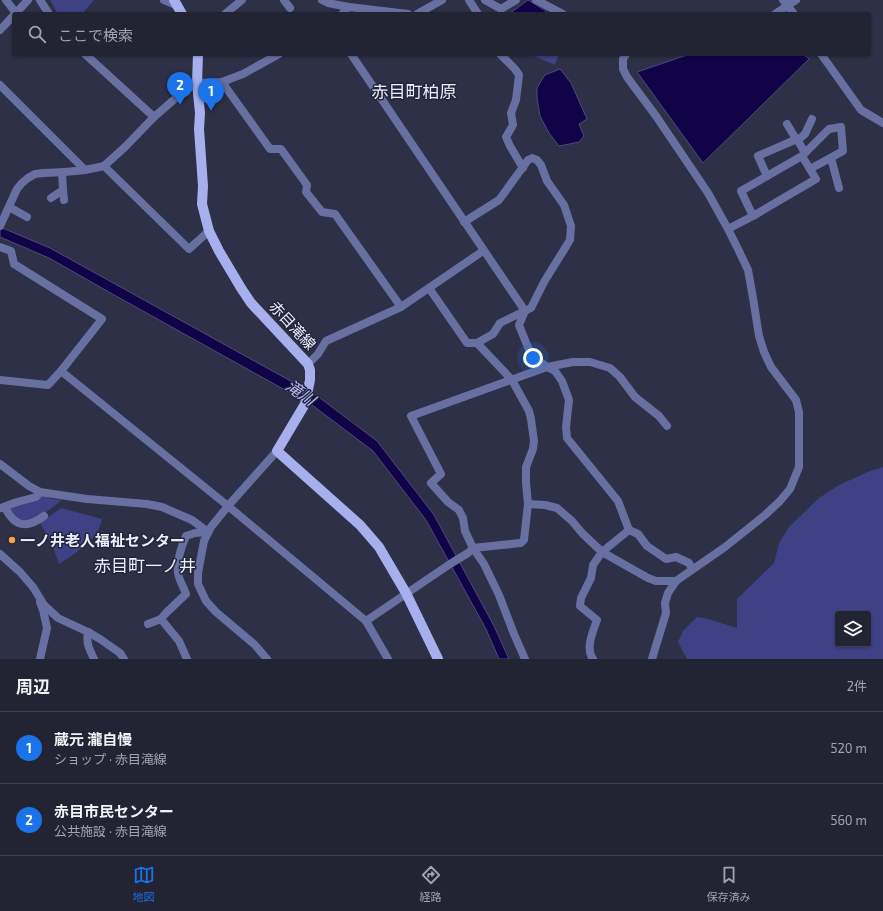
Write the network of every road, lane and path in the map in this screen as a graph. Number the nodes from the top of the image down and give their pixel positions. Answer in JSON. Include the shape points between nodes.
{"nodes":[{"id":1,"x":6,"y":0,"type":"edge"},
{"id":2,"x":28,"y":0,"type":"edge"},
{"id":3,"x":40,"y":0,"type":"edge"},
{"id":4,"x":164,"y":0,"type":"edge"},
{"id":5,"x":242,"y":0,"type":"edge"},
{"id":6,"x":284,"y":0,"type":"edge"},
{"id":7,"x":322,"y":0,"type":"edge"},
{"id":8,"x":442,"y":0,"type":"edge"},
{"id":9,"x":469,"y":0,"type":"edge"},
{"id":10,"x":484,"y":0,"type":"edge"},
{"id":11,"x":516,"y":0,"type":"edge"},
{"id":12,"x":536,"y":0,"type":"edge"},
{"id":13,"x":796,"y":0,"type":"edge"},
{"id":14,"x":785,"y":3,"type":"edge"},
{"id":15,"x":178,"y":7,"type":"edge"},
{"id":16,"x":349,"y":7,"type":"junction"},
{"id":17,"x":290,"y":8,"type":"dead end"},
{"id":18,"x":14,"y":12,"type":"edge"},
{"id":19,"x":17,"y":12,"type":"edge"},
{"id":20,"x":48,"y":12,"type":"edge"},
{"id":21,"x":227,"y":12,"type":"edge"},
{"id":22,"x":344,"y":12,"type":"edge"},
{"id":23,"x":391,"y":12,"type":"edge"},
{"id":24,"x":421,"y":12,"type":"edge"},
{"id":25,"x":477,"y":12,"type":"edge"},
{"id":26,"x":559,"y":12,"type":"edge"},
{"id":27,"x":777,"y":12,"type":"edge"},
{"id":28,"x":792,"y":12,"type":"edge"},
{"id":29,"x":12,"y":17,"type":"edge"},
{"id":30,"x":0,"y":30,"type":"edge"},
{"id":31,"x":87,"y":56,"type":"edge"},
{"id":32,"x":198,"y":56,"type":"edge"},
{"id":33,"x":275,"y":56,"type":"edge"},
{"id":34,"x":352,"y":56,"type":"edge"},
{"id":35,"x":502,"y":56,"type":"edge"},
{"id":36,"x":625,"y":56,"type":"edge"},
{"id":37,"x":822,"y":56,"type":"edge"},
{"id":38,"x":222,"y":82,"type":"junction"},
{"id":39,"x":197,"y":83,"type":"junction"},
{"id":40,"x":0,"y":85,"type":"edge"},
{"id":41,"x":154,"y":117,"type":"junction"},
{"id":42,"x":812,"y":119,"type":"dead end"},
{"id":43,"x":883,"y":123,"type":"edge"},
{"id":44,"x":787,"y":124,"type":"dead end"},
{"id":45,"x":797,"y":140,"type":"junction"},
{"id":46,"x":804,"y":155,"type":"junction"},
{"id":47,"x":830,"y":158,"type":"junction"},
{"id":48,"x":104,"y":166,"type":"junction"},
{"id":49,"x":523,"y":168,"type":"junction"},
{"id":50,"x":810,"y":169,"type":"junction"},
{"id":51,"x":85,"y":170,"type":"junction"},
{"id":52,"x":62,"y":172,"type":"junction"},
{"id":53,"x":767,"y":176,"type":"junction"},
{"id":54,"x":839,"y":188,"type":"dead end"},
{"id":55,"x":63,"y":190,"type":"junction"},
{"id":56,"x":51,"y":198,"type":"dead end"},
{"id":57,"x":64,"y":200,"type":"dead end"},
{"id":58,"x":0,"y":204,"type":"edge"},
{"id":59,"x":8,"y":209,"type":"junction"},
{"id":60,"x":753,"y":216,"type":"junction"},
{"id":61,"x":27,"y":217,"type":"dead end"},
{"id":62,"x":464,"y":222,"type":"junction"},
{"id":63,"x":1,"y":223,"type":"edge"},
{"id":64,"x":728,"y":229,"type":"junction"},
{"id":65,"x":209,"y":231,"type":"junction"},
{"id":66,"x":0,"y":247,"type":"edge"},
{"id":67,"x":484,"y":251,"type":"junction"},
{"id":68,"x":429,"y":288,"type":"junction"},
{"id":69,"x":401,"y":307,"type":"junction"},
{"id":70,"x":525,"y":311,"type":"junction"},
{"id":71,"x":477,"y":343,"type":"junction"},
{"id":72,"x":308,"y":364,"type":"junction"},
{"id":73,"x":547,"y":367,"type":"junction"},
{"id":74,"x":61,"y":371,"type":"junction"},
{"id":75,"x":0,"y":380,"type":"edge"},
{"id":76,"x":512,"y":380,"type":"junction"},
{"id":77,"x":668,"y":426,"type":"dead end"},
{"id":78,"x":277,"y":451,"type":"junction"},
{"id":79,"x":0,"y":464,"type":"edge"},
{"id":80,"x":40,"y":492,"type":"junction"},
{"id":81,"x":528,"y":504,"type":"junction"},
{"id":82,"x":228,"y":506,"type":"junction"},
{"id":83,"x":2,"y":508,"type":"edge"},
{"id":84,"x":44,"y":516,"type":"dead end"},
{"id":85,"x":629,"y":530,"type":"junction"},
{"id":86,"x":208,"y":532,"type":"junction"},
{"id":87,"x":471,"y":551,"type":"junction"},
{"id":88,"x":602,"y":552,"type":"junction"},
{"id":89,"x":0,"y":554,"type":"edge"},
{"id":90,"x":692,"y":569,"type":"junction"},
{"id":91,"x":676,"y":581,"type":"junction"},
{"id":92,"x":33,"y":587,"type":"junction"},
{"id":93,"x":406,"y":593,"type":"junction"},
{"id":94,"x":161,"y":619,"type":"junction"},
{"id":95,"x":366,"y":621,"type":"junction"},
{"id":96,"x":148,"y":624,"type":"dead end"},
{"id":97,"x":88,"y":632,"type":"junction"},
{"id":98,"x":40,"y":659,"type":"edge"},
{"id":99,"x":94,"y":659,"type":"edge"},
{"id":100,"x":124,"y":659,"type":"edge"},
{"id":101,"x":187,"y":659,"type":"edge"},
{"id":102,"x":267,"y":659,"type":"edge"},
{"id":103,"x":388,"y":659,"type":"edge"},
{"id":104,"x":438,"y":659,"type":"edge"},
{"id":105,"x":525,"y":659,"type":"edge"},
{"id":106,"x":592,"y":659,"type":"edge"},
{"id":107,"x":652,"y":659,"type":"edge"}],
"edges":[{"from":1,"to":18,"type":"street"},
{"from":2,"to":19,"type":"street"},
{"from":3,"to":20,"type":"street"},
{"from":4,"to":15,"type":"street"},
{"from":5,"to":21,"type":"street"},
{"from":6,"to":17,"type":"street"},
{"from":7,"to":16,"type":"street"},
{"from":8,"to":24,"type":"street"},
{"from":9,"to":25,"type":"street"},
{"from":10,"to":11,"type":"street","via":[[501,9]]},
{"from":12,"to":26,"type":"street"},
{"from":13,"to":14,"type":"street"},
{"from":14,"to":27,"type":"street"},
{"from":14,"to":28,"type":"street"},
{"from":16,"to":22,"type":"street"},
{"from":16,"to":23,"type":"street"},
{"from":29,"to":30,"type":"street"},
{"from":31,"to":41,"type":"street"},
{"from":32,"to":39,"type":"main road","name":"赤目滝線"},
{"from":33,"to":38,"type":"street","via":[[243,74]]},
{"from":34,"to":62,"type":"street"},
{"from":35,"to":49,"type":"street","via":[[519,75],[516,100],[511,113],[513,125],[506,137]]},
{"from":36,"to":64,"type":"street","via":[[623,69],[627,77],[708,193]]},
{"from":37,"to":43,"type":"street","via":[[861,110]]},
{"from":38,"to":39,"type":"street"},
{"from":38,"to":69,"type":"street","via":[[270,150],[281,149],[307,185],[306,192],[322,212],[335,214]]},
{"from":39,"to":41,"type":"street"},
{"from":39,"to":65,"type":"main road","name":"赤目滝線","via":[[202,204]]},
{"from":40,"to":51,"type":"street"},
{"from":41,"to":48,"type":"street"},
{"from":42,"to":45,"type":"street","via":[[805,134]]},
{"from":44,"to":45,"type":"street"},
{"from":45,"to":46,"type":"street"},
{"from":45,"to":53,"type":"street","via":[[758,156]]},
{"from":46,"to":47,"type":"street","via":[[829,129],[841,127],[842,151]]},
{"from":46,"to":50,"type":"street"},
{"from":46,"to":53,"type":"street"},
{"from":47,"to":50,"type":"street"},
{"from":47,"to":54,"type":"street"},
{"from":48,"to":51,"type":"street"},
{"from":48,"to":65,"type":"street","via":[[189,249]]},
{"from":49,"to":62,"type":"street","via":[[499,200]]},
{"from":49,"to":70,"type":"street","via":[[528,160],[537,160],[547,181],[564,205],[571,226],[570,240],[531,308]]},
{"from":50,"to":60,"type":"street","via":[[816,179]]},
{"from":51,"to":52,"type":"street"},
{"from":52,"to":55,"type":"street"},
{"from":52,"to":59,"type":"street","via":[[35,174],[28,178],[17,189]]},
{"from":53,"to":60,"type":"street","via":[[740,191]]},
{"from":55,"to":56,"type":"street"},
{"from":55,"to":57,"type":"street"},
{"from":58,"to":59,"type":"street"},
{"from":59,"to":61,"type":"street"},
{"from":59,"to":63,"type":"street"},
{"from":60,"to":64,"type":"street"},
{"from":62,"to":67,"type":"street"},
{"from":64,"to":90,"type":"street","via":[[748,270],[764,352],[771,367],[796,400],[799,412],[799,467],[790,489],[780,501],[725,547]]},
{"from":65,"to":72,"type":"main road","name":"赤目滝線","via":[[251,303]]},
{"from":66,"to":74,"type":"street","via":[[11,251],[14,264],[102,319]]},
{"from":67,"to":68,"type":"street"},
{"from":67,"to":70,"type":"street"},
{"from":68,"to":69,"type":"street"},
{"from":68,"to":71,"type":"street","via":[[467,343]]},
{"from":69,"to":72,"type":"street","via":[[326,341]]},
{"from":70,"to":71,"type":"street","via":[[500,323],[492,334]]},
{"from":70,"to":73,"type":"street","via":[[519,325],[526,345],[532,356]]},
{"from":71,"to":76,"type":"street"},
{"from":72,"to":78,"type":"main road","name":"赤目滝線","via":[[310,380],[305,404]]},
{"from":73,"to":76,"type":"street"},
{"from":73,"to":77,"type":"street","via":[[590,362],[610,368],[635,397],[660,416]]},
{"from":73,"to":85,"type":"street","via":[[555,371],[562,381],[569,400],[567,438],[618,501]]},
{"from":74,"to":75,"type":"street","via":[[48,385]]},
{"from":74,"to":82,"type":"street"},
{"from":76,"to":81,"type":"street","via":[[529,411],[534,441],[526,467]]},
{"from":76,"to":87,"type":"street","via":[[411,416],[441,474],[430,483],[459,510]]},
{"from":78,"to":82,"type":"street"},
{"from":78,"to":93,"type":"main road","via":[[360,525],[379,547]]},
{"from":79,"to":80,"type":"street"},
{"from":80,"to":83,"type":"street","via":[[36,497]]},
{"from":80,"to":86,"type":"street","via":[[162,507],[192,520]]},
{"from":81,"to":87,"type":"street","via":[[524,540]]},
{"from":81,"to":88,"type":"street","via":[[557,508]]},
{"from":82,"to":86,"type":"street"},
{"from":82,"to":95,"type":"street"},
{"from":83,"to":84,"type":"street","via":[[17,522],[26,524]]},
{"from":85,"to":88,"type":"street"},
{"from":85,"to":90,"type":"street","via":[[638,534],[648,546],[666,559],[676,557],[689,563]]},
{"from":86,"to":94,"type":"street","via":[[186,536],[182,543],[178,574],[186,594]]},
{"from":86,"to":102,"type":"street","via":[[198,573],[198,584],[206,602],[255,645]]},
{"from":87,"to":93,"type":"street"},
{"from":87,"to":105,"type":"street","via":[[484,564]]},
{"from":88,"to":91,"type":"street","via":[[648,578],[656,581]]},
{"from":88,"to":106,"type":"street","via":[[593,565],[591,578],[580,606],[597,620],[591,635],[589,652]]},
{"from":89,"to":92,"type":"street"},
{"from":90,"to":91,"type":"street"},
{"from":91,"to":107,"type":"street","via":[[668,593],[666,613]]},
{"from":92,"to":97,"type":"street","via":[[44,605],[58,618]]},
{"from":92,"to":98,"type":"street","via":[[43,610],[46,628]]},
{"from":93,"to":95,"type":"street"},
{"from":93,"to":104,"type":"main road"},
{"from":94,"to":96,"type":"street"},
{"from":94,"to":101,"type":"street","via":[[179,641]]},
{"from":95,"to":103,"type":"street"},
{"from":97,"to":99,"type":"street","via":[[87,646]]},
{"from":97,"to":100,"type":"street","via":[[120,653]]}]}
